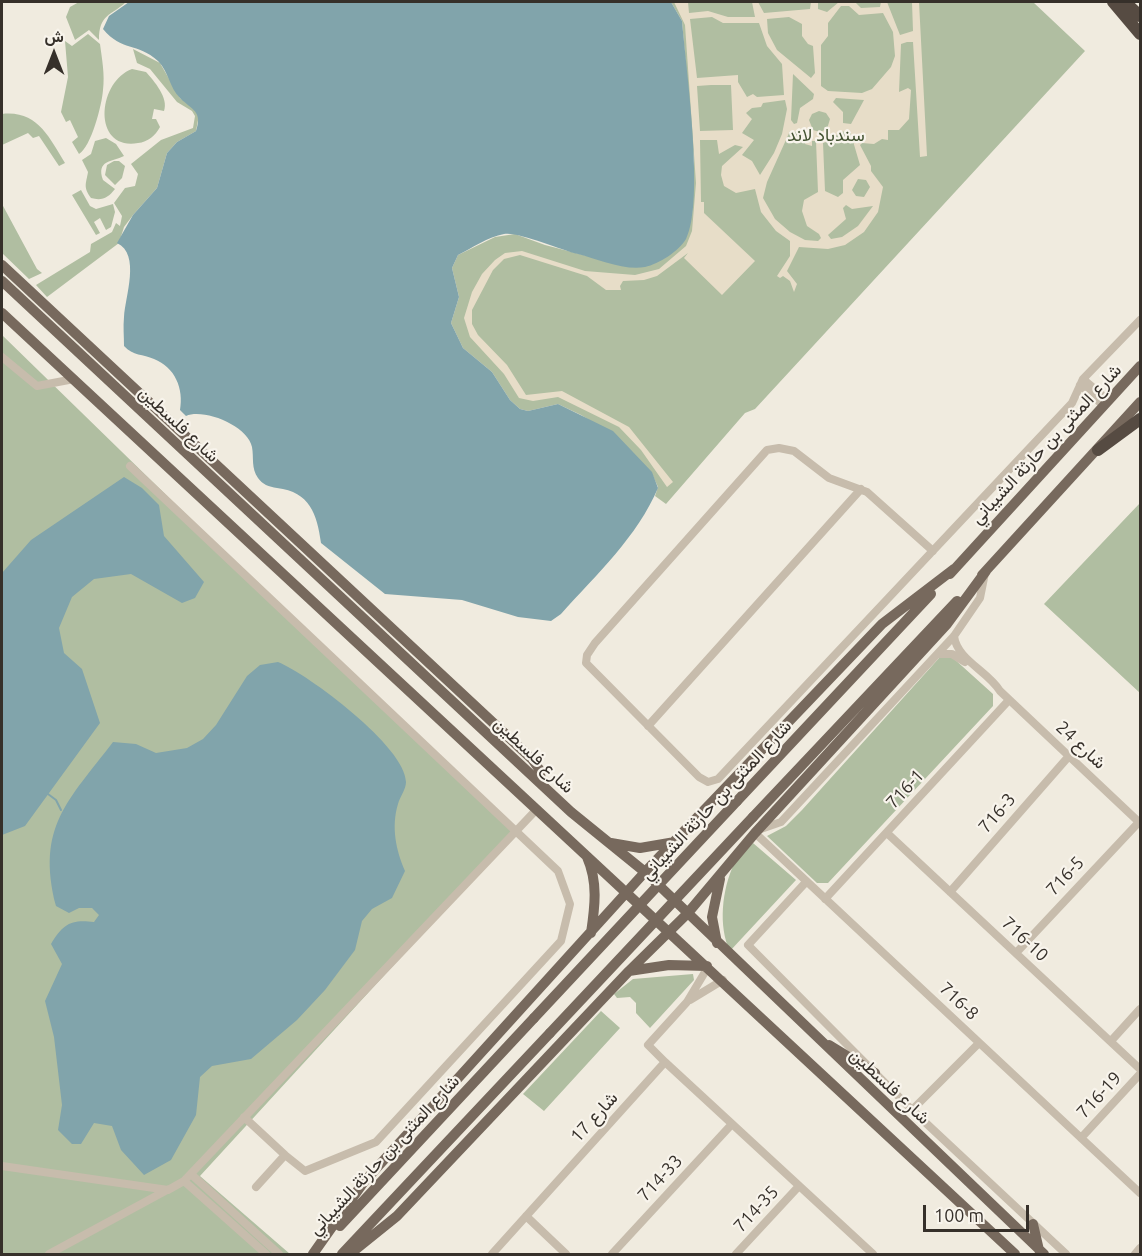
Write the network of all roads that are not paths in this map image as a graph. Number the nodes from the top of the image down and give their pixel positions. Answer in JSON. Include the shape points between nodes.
{"nodes":[{"id":1,"x":1113,"y":2,"type":"edge"},
{"id":2,"x":1125,"y":2,"type":"edge"},
{"id":3,"x":1140,"y":16,"type":"edge"},
{"id":4,"x":1140,"y":34,"type":"edge"},
{"id":5,"x":2,"y":265,"type":"edge"},
{"id":6,"x":2,"y":281,"type":"edge"},
{"id":7,"x":2,"y":313,"type":"edge"},
{"id":8,"x":1140,"y":320,"type":"edge"},
{"id":9,"x":2,"y":357,"type":"edge"},
{"id":10,"x":1140,"y":366,"type":"edge"},
{"id":11,"x":75,"y":380,"type":"junction"},
{"id":12,"x":1082,"y":382,"type":"junction"},
{"id":13,"x":1140,"y":402,"type":"edge"},
{"id":14,"x":1106,"y":403,"type":"junction"},
{"id":15,"x":1140,"y":419,"type":"edge"},
{"id":16,"x":1098,"y":450,"type":"junction"},
{"id":17,"x":130,"y":466,"type":"dead end"},
{"id":18,"x":206,"y":472,"type":"junction"},
{"id":19,"x":191,"y":488,"type":"junction"},
{"id":20,"x":861,"y":489,"type":"junction"},
{"id":21,"x":933,"y":551,"type":"junction"},
{"id":22,"x":954,"y":569,"type":"junction"},
{"id":23,"x":986,"y":571,"type":"junction"},
{"id":24,"x":954,"y":636,"type":"junction"},
{"id":25,"x":384,"y":638,"type":"junction"},
{"id":26,"x":408,"y":644,"type":"junction"},
{"id":27,"x":938,"y":654,"type":"junction"},
{"id":28,"x":1000,"y":691,"type":"junction"},
{"id":29,"x":1009,"y":700,"type":"junction"},
{"id":30,"x":648,"y":726,"type":"junction"},
{"id":31,"x":1069,"y":756,"type":"junction"},
{"id":32,"x":542,"y":785,"type":"junction"},
{"id":33,"x":537,"y":809,"type":"junction"},
{"id":34,"x":572,"y":812,"type":"junction"},
{"id":35,"x":1140,"y":822,"type":"edge"},
{"id":36,"x":556,"y":827,"type":"junction"},
{"id":37,"x":756,"y":832,"type":"junction"},
{"id":38,"x":887,"y":833,"type":"junction"},
{"id":39,"x":517,"y":834,"type":"junction"},
{"id":40,"x":602,"y":838,"type":"junction"},
{"id":41,"x":676,"y":842,"type":"junction"},
{"id":42,"x":585,"y":854,"type":"junction"},
{"id":43,"x":645,"y":872,"type":"junction"},
{"id":44,"x":722,"y":874,"type":"junction"},
{"id":45,"x":806,"y":882,"type":"junction"},
{"id":46,"x":627,"y":892,"type":"junction"},
{"id":47,"x":950,"y":892,"type":"junction"},
{"id":48,"x":825,"y":899,"type":"junction"},
{"id":49,"x":687,"y":914,"type":"junction"},
{"id":50,"x":670,"y":932,"type":"junction"},
{"id":51,"x":591,"y":934,"type":"junction"},
{"id":52,"x":717,"y":944,"type":"junction"},
{"id":53,"x":1016,"y":953,"type":"junction"},
{"id":54,"x":708,"y":966,"type":"junction"},
{"id":55,"x":629,"y":971,"type":"junction"},
{"id":56,"x":723,"y":980,"type":"junction"},
{"id":57,"x":687,"y":1002,"type":"junction"},
{"id":58,"x":1140,"y":1009,"type":"edge"},
{"id":59,"x":816,"y":1038,"type":"junction"},
{"id":60,"x":1111,"y":1041,"type":"junction"},
{"id":61,"x":979,"y":1043,"type":"junction"},
{"id":62,"x":665,"y":1062,"type":"junction"},
{"id":63,"x":1140,"y":1069,"type":"edge"},
{"id":64,"x":875,"y":1073,"type":"junction"},
{"id":65,"x":1140,"y":1074,"type":"edge"},
{"id":66,"x":912,"y":1110,"type":"junction"},
{"id":67,"x":244,"y":1117,"type":"junction"},
{"id":68,"x":732,"y":1124,"type":"junction"},
{"id":69,"x":1081,"y":1138,"type":"junction"},
{"id":70,"x":285,"y":1155,"type":"junction"},
{"id":71,"x":2,"y":1166,"type":"edge"},
{"id":72,"x":192,"y":1175,"type":"junction"},
{"id":73,"x":184,"y":1181,"type":"junction"},
{"id":74,"x":799,"y":1186,"type":"junction"},
{"id":75,"x":256,"y":1187,"type":"dead end"},
{"id":76,"x":168,"y":1190,"type":"junction"},
{"id":77,"x":1140,"y":1193,"type":"edge"},
{"id":78,"x":526,"y":1216,"type":"junction"},
{"id":79,"x":1033,"y":1224,"type":"junction"},
{"id":80,"x":1140,"y":1248,"type":"edge"},
{"id":81,"x":862,"y":1251,"type":"edge"},
{"id":82,"x":1042,"y":1253,"type":"edge"},
{"id":83,"x":49,"y":1254,"type":"edge"},
{"id":84,"x":266,"y":1254,"type":"edge"},
{"id":85,"x":277,"y":1254,"type":"edge"},
{"id":86,"x":313,"y":1254,"type":"edge"},
{"id":87,"x":342,"y":1254,"type":"edge"},
{"id":88,"x":350,"y":1254,"type":"edge"},
{"id":89,"x":492,"y":1254,"type":"edge"},
{"id":90,"x":566,"y":1254,"type":"edge"},
{"id":91,"x":612,"y":1254,"type":"edge"},
{"id":92,"x":736,"y":1254,"type":"edge"},
{"id":93,"x":873,"y":1254,"type":"edge"},
{"id":94,"x":1015,"y":1254,"type":"edge"},
{"id":95,"x":1066,"y":1254,"type":"edge"},
{"id":96,"x":1135,"y":1254,"type":"edge"}],
"edges":[{"from":1,"to":4,"type":"highway"},
{"from":2,"to":3,"type":"highway"},
{"from":5,"to":26,"type":"main road"},
{"from":6,"to":18,"type":"main road","name":"شارع فلسطين"},
{"from":7,"to":11,"type":"main road","name":"شارع فلسطين"},
{"from":8,"to":12,"type":"street"},
{"from":9,"to":11,"type":"street","via":[[37,386]]},
{"from":10,"to":14,"type":"main road","name":"شارع المثنى بن حارثة الشيباني"},
{"from":11,"to":19,"type":"main road","name":"شارع فلسطين"},
{"from":12,"to":14,"type":"street"},
{"from":12,"to":21,"type":"street","via":[[1072,403]]},
{"from":13,"to":16,"type":"main road","name":"شارع المثنى بن حارثة الشيباني"},
{"from":14,"to":22,"type":"main road","name":"شارع المثنى بن حارثة الشيباني"},
{"from":15,"to":16,"type":"highway"},
{"from":16,"to":23,"type":"main road","name":"شارع المثنى بن حارثة الشيباني"},
{"from":17,"to":39,"type":"street"},
{"from":18,"to":19,"type":"main road"},
{"from":18,"to":25,"type":"main road","name":"شارع فلسطين"},
{"from":19,"to":33,"type":"main road","name":"شارع فلسطين"},
{"from":20,"to":21,"type":"street"},
{"from":20,"to":30,"type":"street"},
{"from":20,"to":30,"type":"street","via":[[829,478],[794,451],[766,450],[587,655],[586,663]]},
{"from":21,"to":30,"type":"street","via":[[718,779],[708,782],[699,777]]},
{"from":22,"to":41,"type":"main road","via":[[882,624]]},
{"from":22,"to":86,"type":"main road","name":"شارع المثنى بن حارثة الشيباني","bridge":true},
{"from":23,"to":24,"type":"street","via":[[980,598]]},
{"from":23,"to":37,"type":"main road","via":[[947,624]]},
{"from":23,"to":87,"type":"main road","name":"شارع المثنى بن حارثة الشيباني","bridge":true},
{"from":24,"to":27,"type":"street"},
{"from":24,"to":28,"type":"street","name":"شارع 24","via":[[960,651]]},
{"from":25,"to":26,"type":"main road"},
{"from":25,"to":32,"type":"main road","name":"شارع فلسطين"},
{"from":26,"to":32,"type":"main road","via":[[532,759]]},
{"from":27,"to":28,"type":"street","name":"شارع 24","via":[[956,656]]},
{"from":27,"to":37,"type":"street","via":[[781,822]]},
{"from":28,"to":29,"type":"street","name":"شارع 24"},
{"from":29,"to":31,"type":"street","name":"شارع 24"},
{"from":29,"to":38,"type":"street","name":"716-1"},
{"from":31,"to":35,"type":"street","name":"شارع 24"},
{"from":31,"to":47,"type":"street","name":"716-3"},
{"from":32,"to":34,"type":"main road","name":"شارع فلسطين"},
{"from":33,"to":36,"type":"main road","name":"شارع فلسطين"},
{"from":33,"to":39,"type":"street"},
{"from":34,"to":36,"type":"main road","via":[[569,825]]},
{"from":34,"to":40,"type":"main road","name":"شارع فلسطين"},
{"from":35,"to":53,"type":"street","name":"716-5"},
{"from":36,"to":42,"type":"main road","name":"شارع فلسطين"},
{"from":37,"to":44,"type":"main road"},
{"from":37,"to":45,"type":"street","name":"716-8"},
{"from":38,"to":47,"type":"street","name":"716-10"},
{"from":38,"to":48,"type":"street","name":"716-1"},
{"from":39,"to":67,"type":"street"},
{"from":39,"to":70,"type":"street","via":[[558,871],[570,904],[561,941],[376,1142],[305,1171]]},
{"from":40,"to":41,"type":"main road","via":[[626,848]]},
{"from":40,"to":43,"type":"main road","name":"شارع فلسطين"},
{"from":41,"to":43,"type":"main road"},
{"from":42,"to":46,"type":"main road","name":"شارع فلسطين"},
{"from":42,"to":51,"type":"main road","via":[[596,894]]},
{"from":43,"to":46,"type":"main road"},
{"from":43,"to":49,"type":"main road","name":"شارع فلسطين"},
{"from":44,"to":49,"type":"main road"},
{"from":44,"to":52,"type":"main road","via":[[713,907]]},
{"from":45,"to":48,"type":"street","name":"716-8"},
{"from":45,"to":64,"type":"street","via":[[748,945]]},
{"from":46,"to":50,"type":"main road","name":"شارع فلسطين"},
{"from":46,"to":51,"type":"main road"},
{"from":47,"to":53,"type":"street","name":"716-10"},
{"from":48,"to":61,"type":"street","name":"716-8"},
{"from":49,"to":50,"type":"main road"},
{"from":49,"to":52,"type":"main road","name":"شارع فلسطين"},
{"from":50,"to":54,"type":"main road","name":"شارع فلسطين"},
{"from":50,"to":55,"type":"main road"},
{"from":51,"to":86,"type":"main road","via":[[363,1183]]},
{"from":52,"to":59,"type":"main road","name":"شارع فلسطين"},
{"from":53,"to":60,"type":"street","name":"716-10"},
{"from":54,"to":55,"type":"main road","via":[[669,965]]},
{"from":54,"to":56,"type":"main road","name":"شارع فلسطين"},
{"from":54,"to":57,"type":"street"},
{"from":55,"to":88,"type":"main road","via":[[397,1216]]},
{"from":56,"to":57,"type":"street"},
{"from":56,"to":94,"type":"main road","name":"شارع فلسطين"},
{"from":57,"to":62,"type":"street","via":[[648,1045]]},
{"from":58,"to":60,"type":"street"},
{"from":59,"to":64,"type":"main road"},
{"from":59,"to":82,"type":"main road","name":"شارع فلسطين"},
{"from":60,"to":63,"type":"street","name":"716-10"},
{"from":61,"to":66,"type":"street"},
{"from":61,"to":69,"type":"street","name":"716-8"},
{"from":62,"to":68,"type":"street"},
{"from":62,"to":78,"type":"street","name":"شارع 17"},
{"from":64,"to":66,"type":"street"},
{"from":65,"to":69,"type":"street","name":"716-19"},
{"from":66,"to":79,"type":"street"},
{"from":67,"to":70,"type":"street"},
{"from":67,"to":72,"type":"street"},
{"from":68,"to":74,"type":"street"},
{"from":68,"to":91,"type":"street","name":"714-33"},
{"from":69,"to":77,"type":"street","name":"716-8"},
{"from":70,"to":75,"type":"street"},
{"from":71,"to":76,"type":"street"},
{"from":72,"to":73,"type":"street"},
{"from":72,"to":85,"type":"street"},
{"from":73,"to":76,"type":"street"},
{"from":73,"to":84,"type":"street"},
{"from":74,"to":81,"type":"street"},
{"from":74,"to":92,"type":"street","name":"714-35"},
{"from":76,"to":83,"type":"street"},
{"from":78,"to":89,"type":"street","name":"شارع 17"},
{"from":78,"to":90,"type":"street"},
{"from":79,"to":82,"type":"main road"},
{"from":79,"to":95,"type":"street"},
{"from":80,"to":96,"type":"street"},
{"from":81,"to":93,"type":"street"}]}
